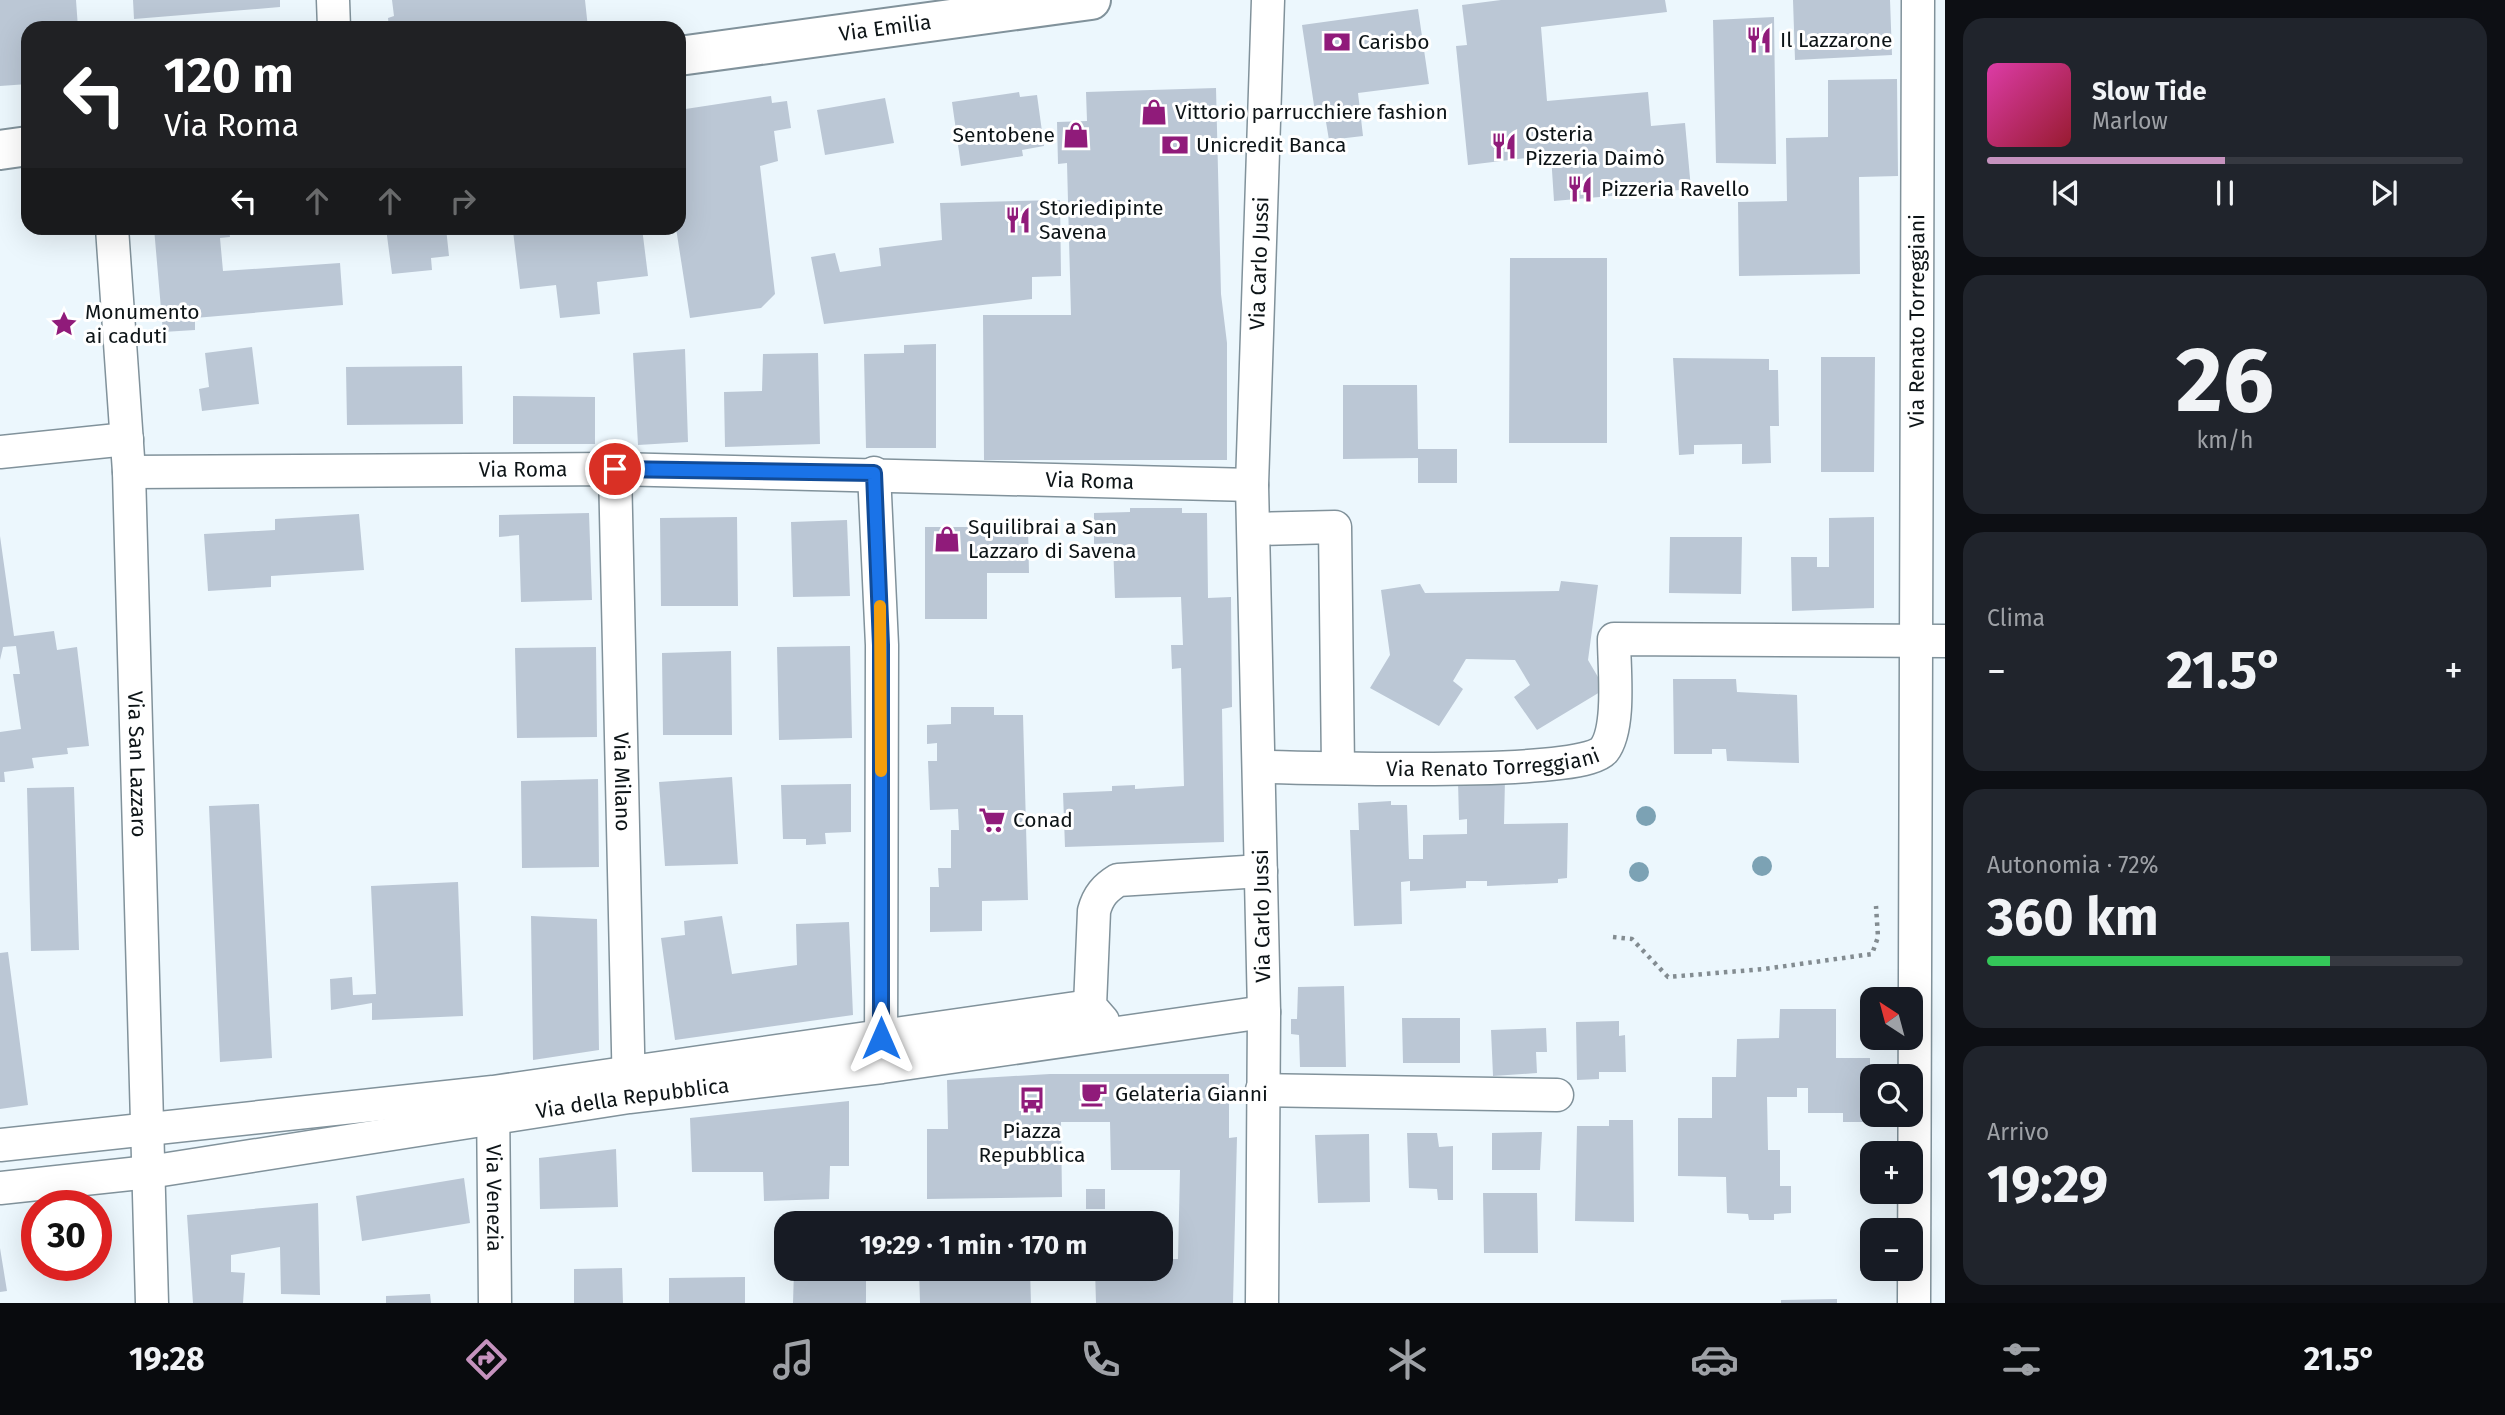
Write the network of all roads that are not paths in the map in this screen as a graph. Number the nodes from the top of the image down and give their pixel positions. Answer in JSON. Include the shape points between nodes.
{"nodes":[{"id":1,"x":333,"y":0,"type":"edge"},
{"id":2,"x":1091,"y":0,"type":"edge"},
{"id":3,"x":1268,"y":0,"type":"edge"},
{"id":4,"x":1918,"y":0,"type":"edge"},
{"id":5,"x":334,"y":21,"type":"edge"},
{"id":6,"x":686,"y":55,"type":"edge"},
{"id":7,"x":21,"y":147,"type":"edge"},
{"id":8,"x":0,"y":150,"type":"edge"},
{"id":9,"x":112,"y":235,"type":"edge"},
{"id":10,"x":127,"y":439,"type":"junction"},
{"id":11,"x":0,"y":452,"type":"edge"},
{"id":12,"x":615,"y":469,"type":"junction"},
{"id":13,"x":129,"y":472,"type":"junction"},
{"id":14,"x":874,"y":473,"type":"junction"},
{"id":15,"x":1252,"y":485,"type":"junction"},
{"id":16,"x":1255,"y":529,"type":"junction"},
{"id":17,"x":1931,"y":641,"type":"edge"},
{"id":18,"x":1259,"y":767,"type":"junction"},
{"id":19,"x":1338,"y":767,"type":"junction"},
{"id":20,"x":1261,"y":871,"type":"junction"},
{"id":21,"x":1090,"y":1006,"type":"junction"},
{"id":22,"x":1264,"y":1012,"type":"junction"},
{"id":23,"x":1120,"y":1031,"type":"junction"},
{"id":24,"x":881,"y":1052,"type":"junction"},
{"id":25,"x":628,"y":1085,"type":"junction"},
{"id":26,"x":1262,"y":1090,"type":"junction"},
{"id":27,"x":1557,"y":1095,"type":"dead end"},
{"id":28,"x":493,"y":1105,"type":"junction"},
{"id":29,"x":149,"y":1128,"type":"junction"},
{"id":30,"x":0,"y":1145,"type":"edge"},
{"id":31,"x":149,"y":1172,"type":"junction"},
{"id":32,"x":0,"y":1188,"type":"edge"},
{"id":33,"x":152,"y":1303,"type":"edge"},
{"id":34,"x":495,"y":1303,"type":"edge"},
{"id":35,"x":1262,"y":1303,"type":"edge"},
{"id":36,"x":1914,"y":1303,"type":"edge"}],
"edges":[{"from":1,"to":5,"type":"street"},
{"from":2,"to":6,"type":"main road","name":"Via Emilia"},
{"from":3,"to":15,"type":"street","name":"Via Carlo Jussi"},
{"from":4,"to":17,"type":"street","name":"Via Renato Torreggiani"},
{"from":7,"to":8,"type":"main road"},
{"from":9,"to":10,"type":"street","name":"Via San Lazzaro"},
{"from":10,"to":11,"type":"street"},
{"from":10,"to":13,"type":"street","name":"Via San Lazzaro"},
{"from":12,"to":13,"type":"street","name":"Via Roma"},
{"from":12,"to":14,"type":"street","name":"Via Roma"},
{"from":12,"to":25,"type":"street","name":"Via Milano"},
{"from":13,"to":29,"type":"street","name":"Via San Lazzaro"},
{"from":14,"to":15,"type":"street","name":"Via Roma"},
{"from":14,"to":24,"type":"street","via":[[881,645]]},
{"from":15,"to":16,"type":"street","name":"Via Carlo Jussi"},
{"from":16,"to":18,"type":"street","name":"Via Carlo Jussi"},
{"from":16,"to":19,"type":"street","via":[[1335,527]]},
{"from":17,"to":19,"type":"street","name":"Via Renato Torreggiani","via":[[1614,639],[1612,730],[1604,750],[1594,757],[1568,764],[1480,768]]},
{"from":17,"to":36,"type":"street","name":"Via Renato Torreggiani"},
{"from":18,"to":19,"type":"street","name":"Via Renato Torreggiani"},
{"from":18,"to":20,"type":"street","name":"Via Carlo Jussi"},
{"from":20,"to":21,"type":"street","via":[[1118,880],[1106,887],[1094,911]]},
{"from":20,"to":22,"type":"street","name":"Via Carlo Jussi"},
{"from":21,"to":23,"type":"street","via":[[1098,1018]]},
{"from":21,"to":24,"type":"street","name":"Via della Repubblica"},
{"from":22,"to":23,"type":"street","name":"Via della Repubblica"},
{"from":22,"to":26,"type":"street","name":"Via Carlo Jussi"},
{"from":23,"to":24,"type":"street","name":"Via della Repubblica"},
{"from":24,"to":25,"type":"street","name":"Via della Repubblica"},
{"from":25,"to":28,"type":"street","name":"Via della Repubblica"},
{"from":26,"to":27,"type":"street"},
{"from":26,"to":35,"type":"street","name":"Via Carlo Jussi"},
{"from":28,"to":29,"type":"street","name":"Via della Repubblica"},
{"from":28,"to":31,"type":"street","name":"Via della Repubblica"},
{"from":28,"to":34,"type":"street","name":"Via Venezia"},
{"from":29,"to":30,"type":"street","name":"Via della Repubblica"},
{"from":29,"to":31,"type":"street","name":"Via San Lazzaro"},
{"from":31,"to":32,"type":"street","name":"Via della Repubblica"},
{"from":31,"to":33,"type":"street","name":"Via San Lazzaro"}]}
